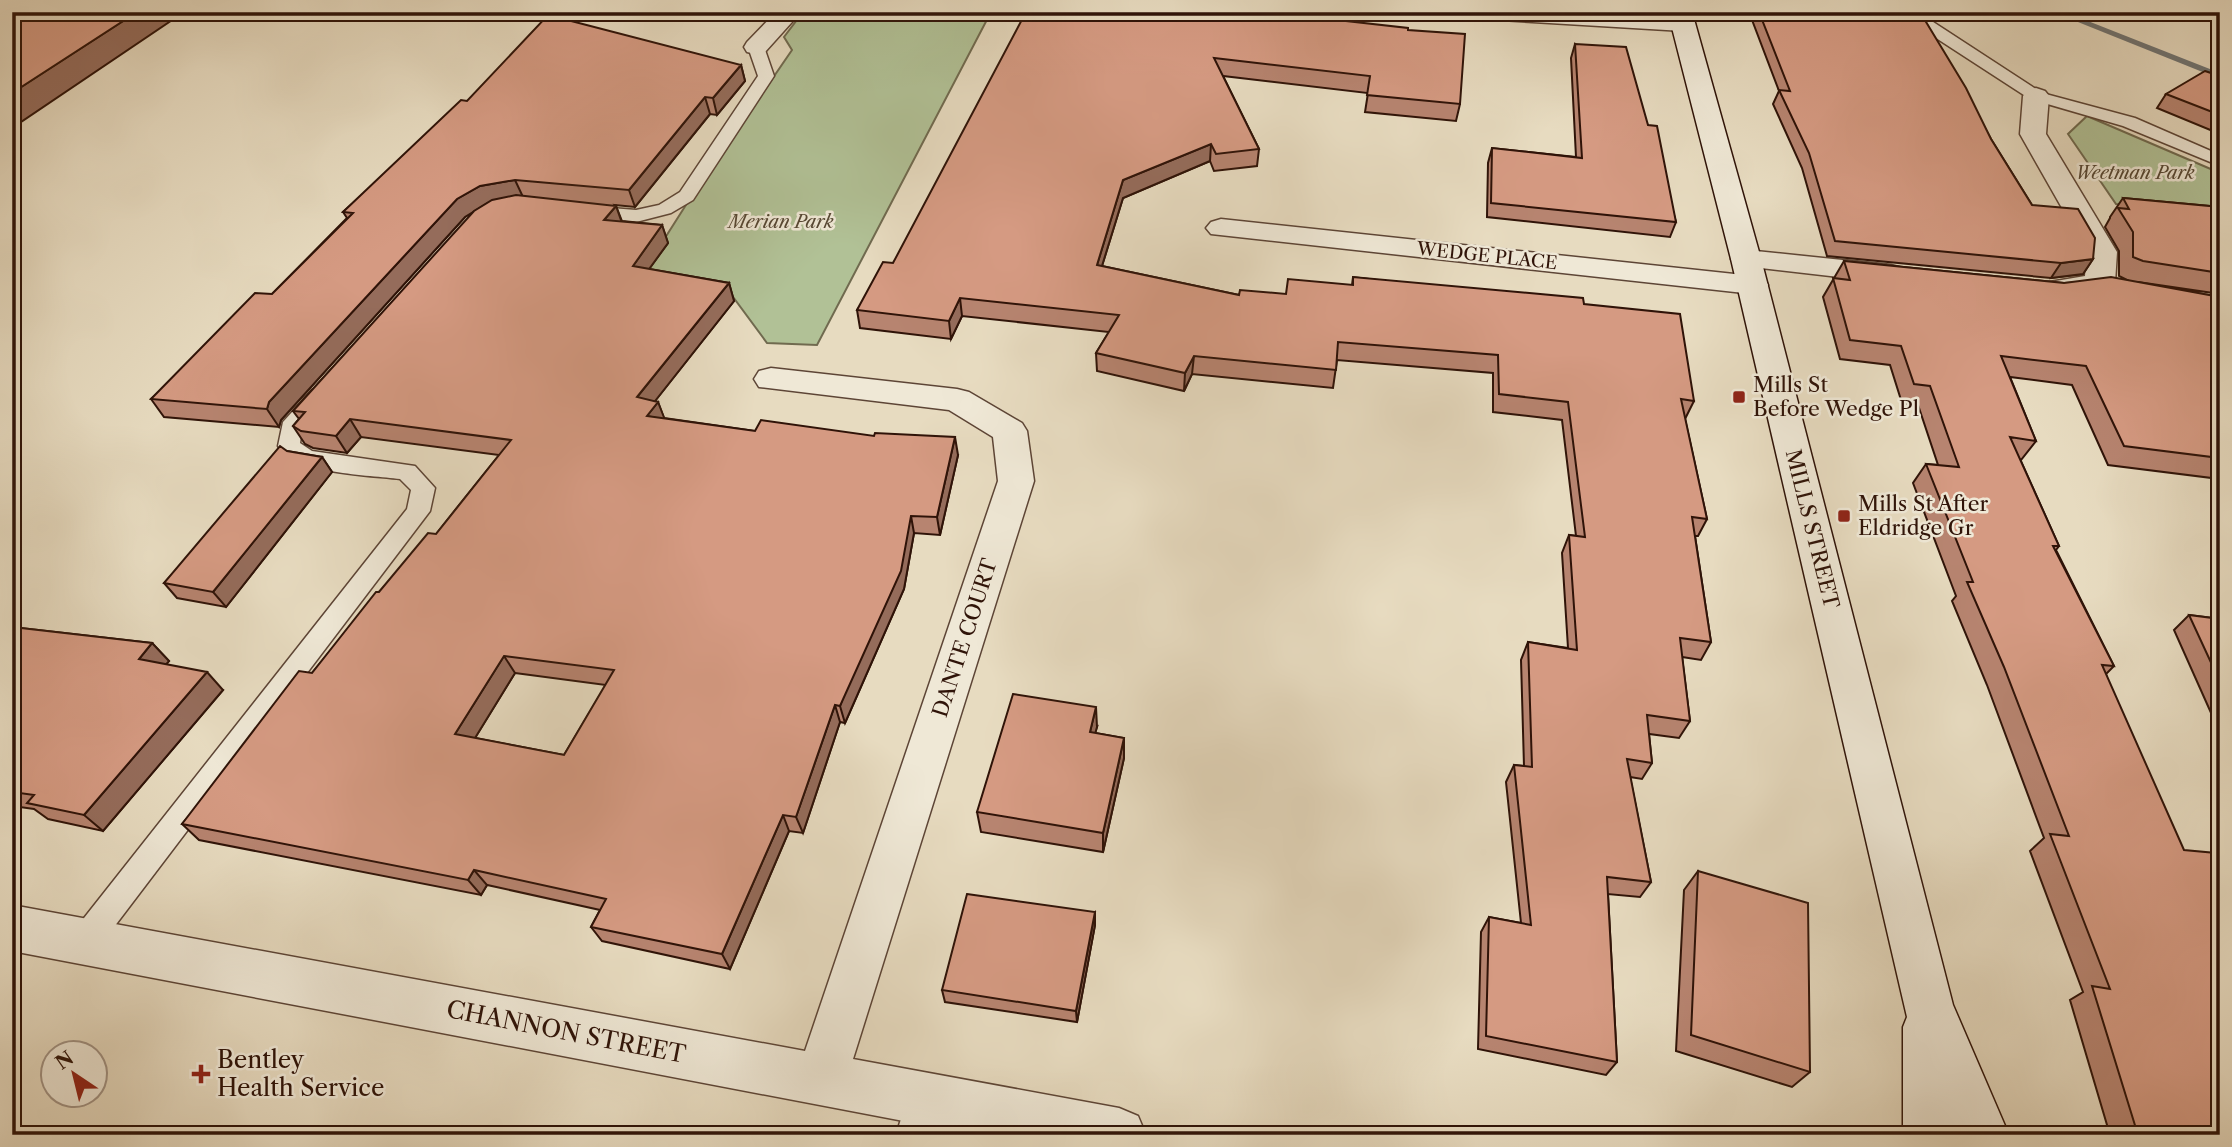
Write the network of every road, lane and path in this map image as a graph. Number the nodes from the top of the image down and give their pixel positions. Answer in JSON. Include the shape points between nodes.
{"nodes":[{"id":1,"x":789,"y":12,"type":"edge"},
{"id":2,"x":1484,"y":12,"type":"edge"},
{"id":3,"x":1903,"y":12,"type":"edge"},
{"id":4,"x":1682,"y":18,"type":"edge"},
{"id":5,"x":756,"y":47,"type":"joint"},
{"id":6,"x":2036,"y":96,"type":"junction"},
{"id":7,"x":2220,"y":161,"type":"edge"},
{"id":8,"x":560,"y":208,"type":"edge"},
{"id":9,"x":1221,"y":228,"type":"dead end"},
{"id":10,"x":1750,"y":272,"type":"junction"},
{"id":11,"x":1912,"y":276,"type":"edge"},
{"id":12,"x":2023,"y":287,"type":"edge"},
{"id":13,"x":337,"y":376,"type":"edge"},
{"id":14,"x":771,"y":379,"type":"dead end"},
{"id":15,"x":12,"y":928,"type":"edge"},
{"id":16,"x":84,"y":942,"type":"junction"},
{"id":17,"x":1928,"y":1007,"type":"junction"},
{"id":18,"x":821,"y":1079,"type":"junction"},
{"id":19,"x":918,"y":1117,"type":"edge"},
{"id":20,"x":1119,"y":1135,"type":"edge"},
{"id":21,"x":1930,"y":1135,"type":"edge"},
{"id":22,"x":1982,"y":1135,"type":"edge"}],
"edges":[{"from":1,"to":5,"type":"street"},
{"from":2,"to":4,"type":"street"},
{"from":3,"to":6,"type":"lane"},
{"from":4,"to":10,"type":"street","name":"MILLS STREET"},
{"from":5,"to":8,"type":"lane","via":[[766,76],[687,196],[665,209],[636,216]]},
{"from":6,"to":7,"type":"lane","via":[[2129,121]]},
{"from":6,"to":12,"type":"street","via":[[2033,134],[2102,252],[2111,287]]},
{"from":9,"to":10,"type":"street","name":"WEDGE PLACE"},
{"from":10,"to":11,"type":"street","name":"WEDGE PLACE"},
{"from":10,"to":17,"type":"street","name":"MILLS STREET"},
{"from":13,"to":16,"type":"lane","via":[[291,427],[289,446],[306,458],[407,472],[423,488],[418,511]]},
{"from":14,"to":18,"type":"street","name":"DANTE COURT","via":[[957,400],[1010,431],[1016,481]]},
{"from":15,"to":16,"type":"street","name":"CHANNON STREET"},
{"from":16,"to":18,"type":"street","name":"CHANNON STREET"},
{"from":17,"to":21,"type":"street","name":"MILLS STREET"},
{"from":17,"to":22,"type":"street","name":"MILLS STREET"},
{"from":18,"to":19,"type":"street","name":"CHANNON STREET"},
{"from":19,"to":20,"type":"street","name":"CHANNON STREET"}]}
